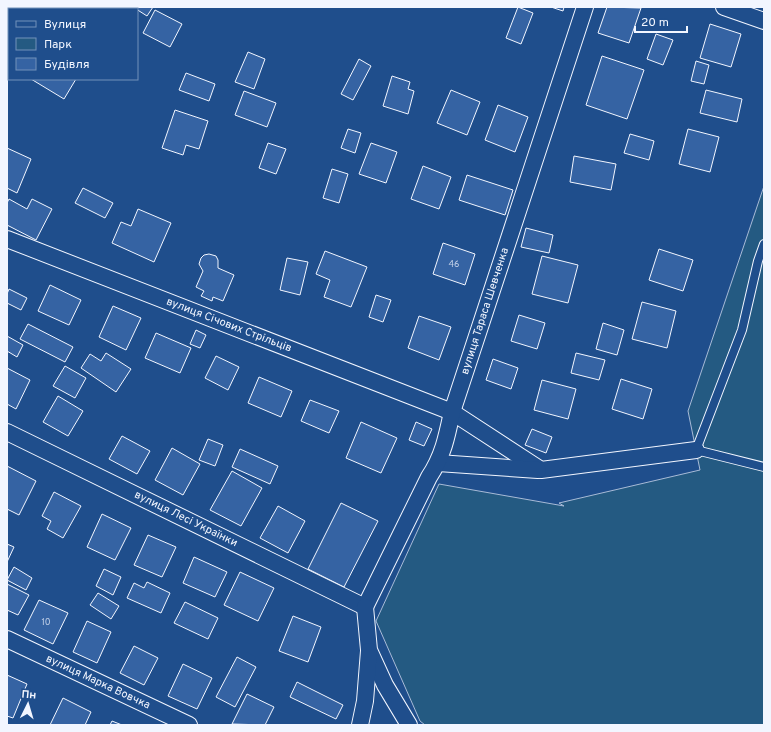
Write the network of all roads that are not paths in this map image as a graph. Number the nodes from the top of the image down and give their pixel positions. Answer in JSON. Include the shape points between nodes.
{"nodes":[{"id":1,"x":585,"y":7,"type":"edge"},
{"id":2,"x":724,"y":7,"type":"edge"},
{"id":3,"x":764,"y":21,"type":"edge"},
{"id":4,"x":7,"y":239,"type":"edge"},
{"id":5,"x":764,"y":244,"type":"edge"},
{"id":6,"x":452,"y":412,"type":"junction"},
{"id":7,"x":7,"y":432,"type":"edge"},
{"id":8,"x":696,"y":450,"type":"junction"},
{"id":9,"x":438,"y":463,"type":"junction"},
{"id":10,"x":764,"y":467,"type":"edge"},
{"id":11,"x":541,"y":470,"type":"junction"},
{"id":12,"x":365,"y":607,"type":"junction"},
{"id":13,"x":7,"y":639,"type":"edge"},
{"id":14,"x":369,"y":650,"type":"junction"},
{"id":15,"x":189,"y":725,"type":"edge"},
{"id":16,"x":360,"y":725,"type":"edge"},
{"id":17,"x":409,"y":725,"type":"edge"}],
"edges":[{"from":1,"to":6,"type":"street","name":"вулиця Тараса Шевченка"},
{"from":2,"to":3,"type":"street"},
{"from":4,"to":6,"type":"street","name":"вулиця Січових Стрільців"},
{"from":5,"to":8,"type":"lane","via":[[742,330]]},
{"from":6,"to":9,"type":"street","name":"вулиця Тараса Шевченка","via":[[446,442]]},
{"from":6,"to":11,"type":"street","name":"вулиця Січових Стрільців"},
{"from":7,"to":12,"type":"street","name":"вулиця Лесі Українки"},
{"from":8,"to":10,"type":"lane"},
{"from":8,"to":11,"type":"street"},
{"from":9,"to":11,"type":"street"},
{"from":9,"to":12,"type":"street","name":"вулиця Тараса Шевченка"},
{"from":12,"to":14,"type":"street"},
{"from":13,"to":15,"type":"street","name":"вулиця Марка Вовчка"},
{"from":14,"to":16,"type":"street","via":[[365,701]]},
{"from":14,"to":17,"type":"street","via":[[385,686]]}]}
